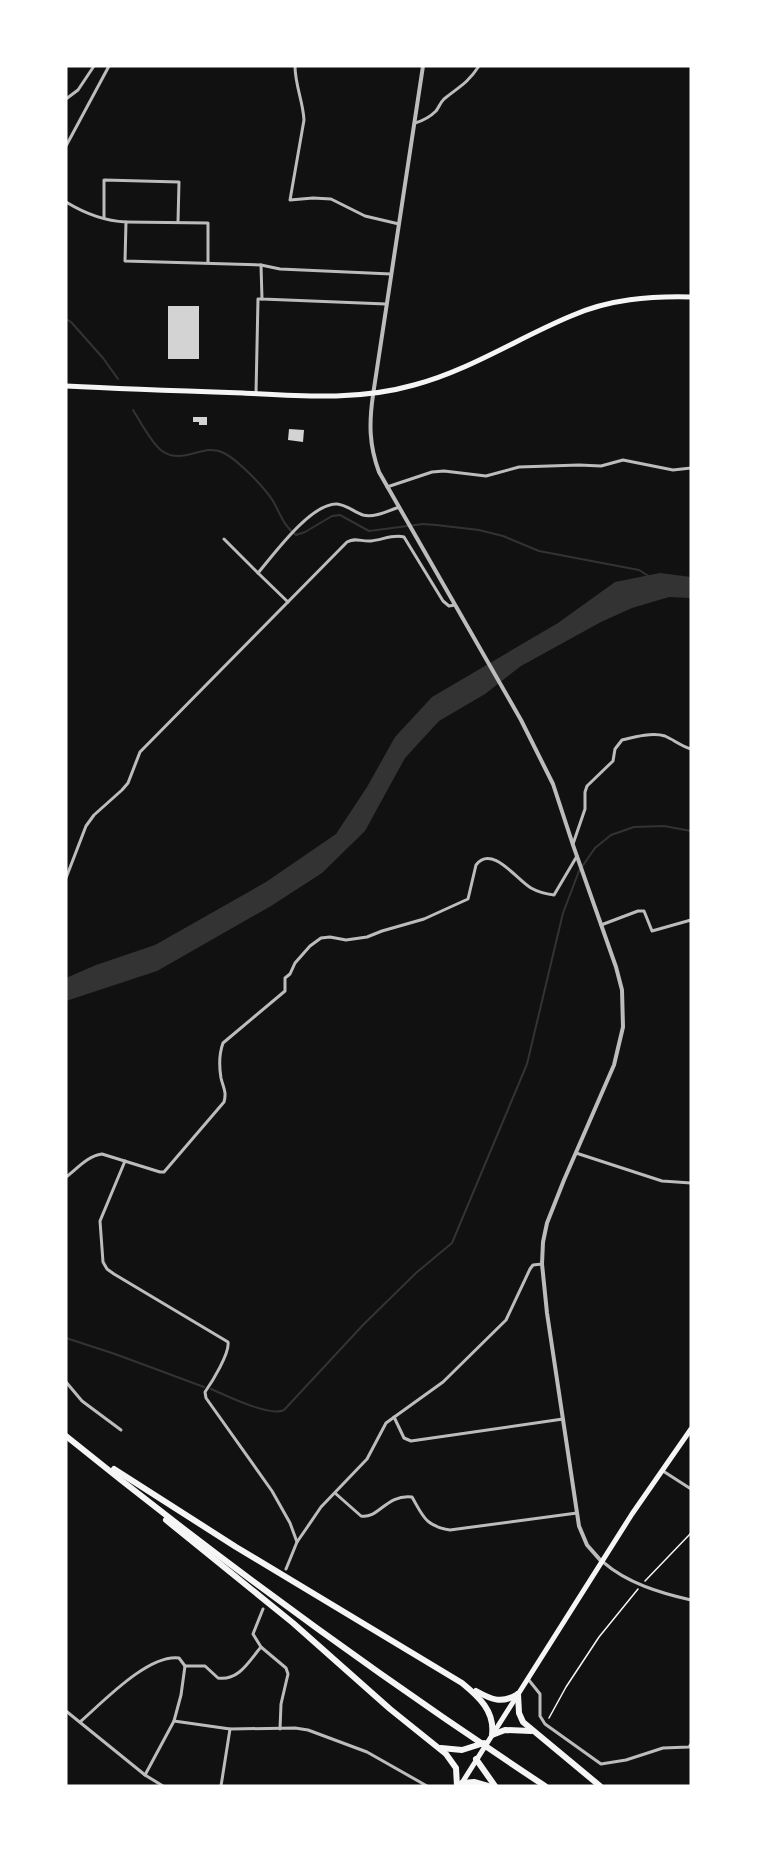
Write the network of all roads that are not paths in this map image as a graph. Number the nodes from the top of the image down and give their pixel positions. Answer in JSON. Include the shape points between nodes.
{"nodes":[{"id":1,"x":94,"y":66,"type":"edge"},
{"id":2,"x":109,"y":66,"type":"edge"},
{"id":3,"x":295,"y":66,"type":"edge"},
{"id":4,"x":423,"y":66,"type":"edge"},
{"id":5,"x":479,"y":66,"type":"edge"},
{"id":6,"x":66,"y":99,"type":"edge"},
{"id":7,"x":415,"y":123,"type":"junction"},
{"id":8,"x":66,"y":146,"type":"edge"},
{"id":9,"x":66,"y":202,"type":"edge"},
{"id":10,"x":104,"y":218,"type":"junction"},
{"id":11,"x":126,"y":222,"type":"junction"},
{"id":12,"x":178,"y":222,"type":"junction"},
{"id":13,"x":399,"y":224,"type":"junction"},
{"id":14,"x":208,"y":263,"type":"junction"},
{"id":15,"x":261,"y":265,"type":"junction"},
{"id":16,"x":391,"y":274,"type":"junction"},
{"id":17,"x":691,"y":297,"type":"edge"},
{"id":18,"x":262,"y":299,"type":"junction"},
{"id":19,"x":387,"y":304,"type":"junction"},
{"id":20,"x":66,"y":387,"type":"edge"},
{"id":21,"x":256,"y":394,"type":"junction"},
{"id":22,"x":373,"y":395,"type":"junction"},
{"id":23,"x":691,"y":468,"type":"edge"},
{"id":24,"x":387,"y":487,"type":"junction"},
{"id":25,"x":401,"y":508,"type":"junction"},
{"id":26,"x":224,"y":539,"type":"dead end"},
{"id":27,"x":258,"y":573,"type":"junction"},
{"id":28,"x":288,"y":602,"type":"junction"},
{"id":29,"x":456,"y":604,"type":"junction"},
{"id":30,"x":691,"y":749,"type":"edge"},
{"id":31,"x":573,"y":845,"type":"junction"},
{"id":32,"x":577,"y":855,"type":"junction"},
{"id":33,"x":66,"y":878,"type":"edge"},
{"id":34,"x":691,"y":920,"type":"edge"},
{"id":35,"x":601,"y":925,"type":"junction"},
{"id":36,"x":576,"y":1153,"type":"junction"},
{"id":37,"x":125,"y":1161,"type":"junction"},
{"id":38,"x":66,"y":1177,"type":"edge"},
{"id":39,"x":691,"y":1183,"type":"edge"},
{"id":40,"x":542,"y":1264,"type":"junction"},
{"id":41,"x":66,"y":1382,"type":"edge"},
{"id":42,"x":394,"y":1417,"type":"junction"},
{"id":43,"x":563,"y":1419,"type":"junction"},
{"id":44,"x":691,"y":1429,"type":"edge"},
{"id":45,"x":121,"y":1430,"type":"dead end"},
{"id":46,"x":66,"y":1436,"type":"edge"},
{"id":47,"x":83,"y":1449,"type":"junction"},
{"id":48,"x":662,"y":1470,"type":"junction"},
{"id":49,"x":691,"y":1489,"type":"edge"},
{"id":50,"x":335,"y":1492,"type":"junction"},
{"id":51,"x":577,"y":1513,"type":"junction"},
{"id":52,"x":297,"y":1542,"type":"junction"},
{"id":53,"x":602,"y":1562,"type":"junction"},
{"id":54,"x":286,"y":1569,"type":"dead end"},
{"id":55,"x":691,"y":1600,"type":"edge"},
{"id":56,"x":262,"y":1609,"type":"dead end"},
{"id":57,"x":261,"y":1647,"type":"junction"},
{"id":58,"x":185,"y":1666,"type":"junction"},
{"id":59,"x":528,"y":1678,"type":"junction"},
{"id":60,"x":462,"y":1683,"type":"junction"},
{"id":61,"x":519,"y":1694,"type":"junction"},
{"id":62,"x":66,"y":1711,"type":"edge"},
{"id":63,"x":174,"y":1721,"type":"junction"},
{"id":64,"x":80,"y":1722,"type":"junction"},
{"id":65,"x":280,"y":1729,"type":"junction"},
{"id":66,"x":230,"y":1730,"type":"junction"},
{"id":67,"x":531,"y":1731,"type":"junction"},
{"id":68,"x":492,"y":1735,"type":"junction"},
{"id":69,"x":487,"y":1742,"type":"junction"},
{"id":70,"x":433,"y":1744,"type":"junction"},
{"id":71,"x":691,"y":1744,"type":"edge"},
{"id":72,"x":476,"y":1759,"type":"junction"},
{"id":73,"x":145,"y":1775,"type":"junction"},
{"id":74,"x":460,"y":1785,"type":"edge"},
{"id":75,"x":163,"y":1786,"type":"edge"},
{"id":76,"x":221,"y":1786,"type":"edge"},
{"id":77,"x":427,"y":1786,"type":"edge"},
{"id":78,"x":488,"y":1786,"type":"edge"},
{"id":79,"x":495,"y":1786,"type":"edge"},
{"id":80,"x":545,"y":1786,"type":"edge"},
{"id":81,"x":600,"y":1786,"type":"edge"}],
"edges":[{"from":1,"to":6,"type":"street","via":[[78,90]]},
{"from":2,"to":8,"type":"street"},
{"from":3,"to":13,"type":"street","via":[[304,120],[290,201],[331,199],[365,216]]},
{"from":4,"to":7,"type":"street"},
{"from":5,"to":7,"type":"street","via":[[470,80],[445,98],[436,111]]},
{"from":7,"to":13,"type":"street"},
{"from":9,"to":10,"type":"street"},
{"from":10,"to":11,"type":"street"},
{"from":10,"to":12,"type":"street","via":[[104,180],[179,182]]},
{"from":11,"to":12,"type":"street"},
{"from":11,"to":14,"type":"street","via":[[125,261]]},
{"from":12,"to":14,"type":"street","via":[[208,223]]},
{"from":13,"to":16,"type":"street"},
{"from":14,"to":15,"type":"street"},
{"from":15,"to":16,"type":"street"},
{"from":15,"to":18,"type":"street"},
{"from":16,"to":19,"type":"street"},
{"from":17,"to":22,"type":"highway","via":[[638,298],[591,308],[457,370]]},
{"from":18,"to":19,"type":"street"},
{"from":18,"to":21,"type":"street","via":[[258,299]]},
{"from":19,"to":22,"type":"street"},
{"from":20,"to":21,"type":"highway"},
{"from":21,"to":22,"type":"highway"},
{"from":22,"to":24,"type":"street","via":[[369,435]]},
{"from":23,"to":24,"type":"street","via":[[673,470],[623,460],[601,466],[519,467],[486,476],[444,471]]},
{"from":24,"to":25,"type":"street"},
{"from":25,"to":27,"type":"street","via":[[371,516],[343,505],[327,506],[298,525]]},
{"from":25,"to":29,"type":"street"},
{"from":26,"to":27,"type":"street"},
{"from":27,"to":28,"type":"street"},
{"from":28,"to":29,"type":"street","via":[[347,542],[398,535],[408,541],[443,601],[449,606]]},
{"from":28,"to":33,"type":"street","via":[[140,752],[128,783],[86,826]]},
{"from":29,"to":31,"type":"street","via":[[554,784]]},
{"from":30,"to":31,"type":"street","via":[[656,734],[622,740],[613,761],[587,786],[585,808]]},
{"from":31,"to":32,"type":"street"},
{"from":32,"to":35,"type":"street"},
{"from":32,"to":37,"type":"street","via":[[554,895],[532,889],[501,863],[484,859],[476,865],[468,898],[424,919],[367,937],[321,938],[295,963],[285,978],[285,991],[223,1043],[220,1066],[224,1102],[172,1164],[159,1172]]},
{"from":34,"to":35,"type":"street","via":[[652,931],[644,911],[638,911]]},
{"from":35,"to":36,"type":"street","via":[[622,990],[624,1027],[614,1065]]},
{"from":36,"to":39,"type":"street","via":[[662,1181]]},
{"from":36,"to":40,"type":"street","via":[[547,1223]]},
{"from":37,"to":38,"type":"street","via":[[96,1155]]},
{"from":37,"to":52,"type":"street","via":[[100,1221],[103,1262],[114,1274],[228,1342],[229,1348],[205,1392],[206,1398],[272,1491]]},
{"from":40,"to":42,"type":"street","via":[[530,1269],[506,1320],[443,1382]]},
{"from":40,"to":43,"type":"street"},
{"from":41,"to":45,"type":"street","via":[[82,1401]]},
{"from":42,"to":43,"type":"street","via":[[404,1438],[411,1441]]},
{"from":42,"to":50,"type":"street","via":[[386,1423],[367,1459]]},
{"from":43,"to":51,"type":"street"},
{"from":44,"to":48,"type":"highway"},
{"from":46,"to":47,"type":"highway"},
{"from":47,"to":60,"type":"highway","via":[[236,1547]]},
{"from":47,"to":70,"type":"highway"},
{"from":47,"to":80,"type":"highway","via":[[299,1614]]},
{"from":48,"to":49,"type":"street"},
{"from":48,"to":53,"type":"highway"},
{"from":50,"to":51,"type":"street","via":[[366,1517],[392,1500],[412,1497],[423,1519],[450,1530]]},
{"from":50,"to":52,"type":"street"},
{"from":51,"to":53,"type":"street","via":[[583,1537]]},
{"from":52,"to":54,"type":"street"},
{"from":53,"to":55,"type":"street","via":[[641,1585]]},
{"from":53,"to":59,"type":"highway"},
{"from":56,"to":57,"type":"street","via":[[254,1634]]},
{"from":57,"to":58,"type":"street","via":[[232,1678],[218,1678],[205,1666]]},
{"from":57,"to":65,"type":"street","via":[[288,1674]]},
{"from":58,"to":63,"type":"street"},
{"from":58,"to":64,"type":"street","via":[[179,1658],[161,1659],[132,1675]]},
{"from":59,"to":61,"type":"highway"},
{"from":59,"to":71,"type":"street","via":[[540,1694],[540,1716],[545,1724],[601,1764]]},
{"from":60,"to":61,"type":"highway","via":[[491,1700],[506,1701]]},
{"from":60,"to":68,"type":"highway","via":[[489,1711]]},
{"from":61,"to":67,"type":"highway","via":[[519,1713]]},
{"from":61,"to":68,"type":"highway"},
{"from":62,"to":64,"type":"street"},
{"from":63,"to":66,"type":"street"},
{"from":63,"to":73,"type":"street"},
{"from":64,"to":73,"type":"street"},
{"from":65,"to":66,"type":"street"},
{"from":65,"to":77,"type":"street","via":[[308,1730],[355,1746]]},
{"from":66,"to":76,"type":"street"},
{"from":67,"to":68,"type":"highway","via":[[505,1730]]},
{"from":67,"to":81,"type":"highway"},
{"from":68,"to":69,"type":"highway"},
{"from":69,"to":70,"type":"highway","via":[[453,1750]]},
{"from":69,"to":72,"type":"highway"},
{"from":70,"to":74,"type":"highway","via":[[456,1768]]},
{"from":72,"to":74,"type":"highway"},
{"from":72,"to":79,"type":"highway"},
{"from":73,"to":75,"type":"street"},
{"from":74,"to":78,"type":"highway","via":[[474,1782]]}]}
